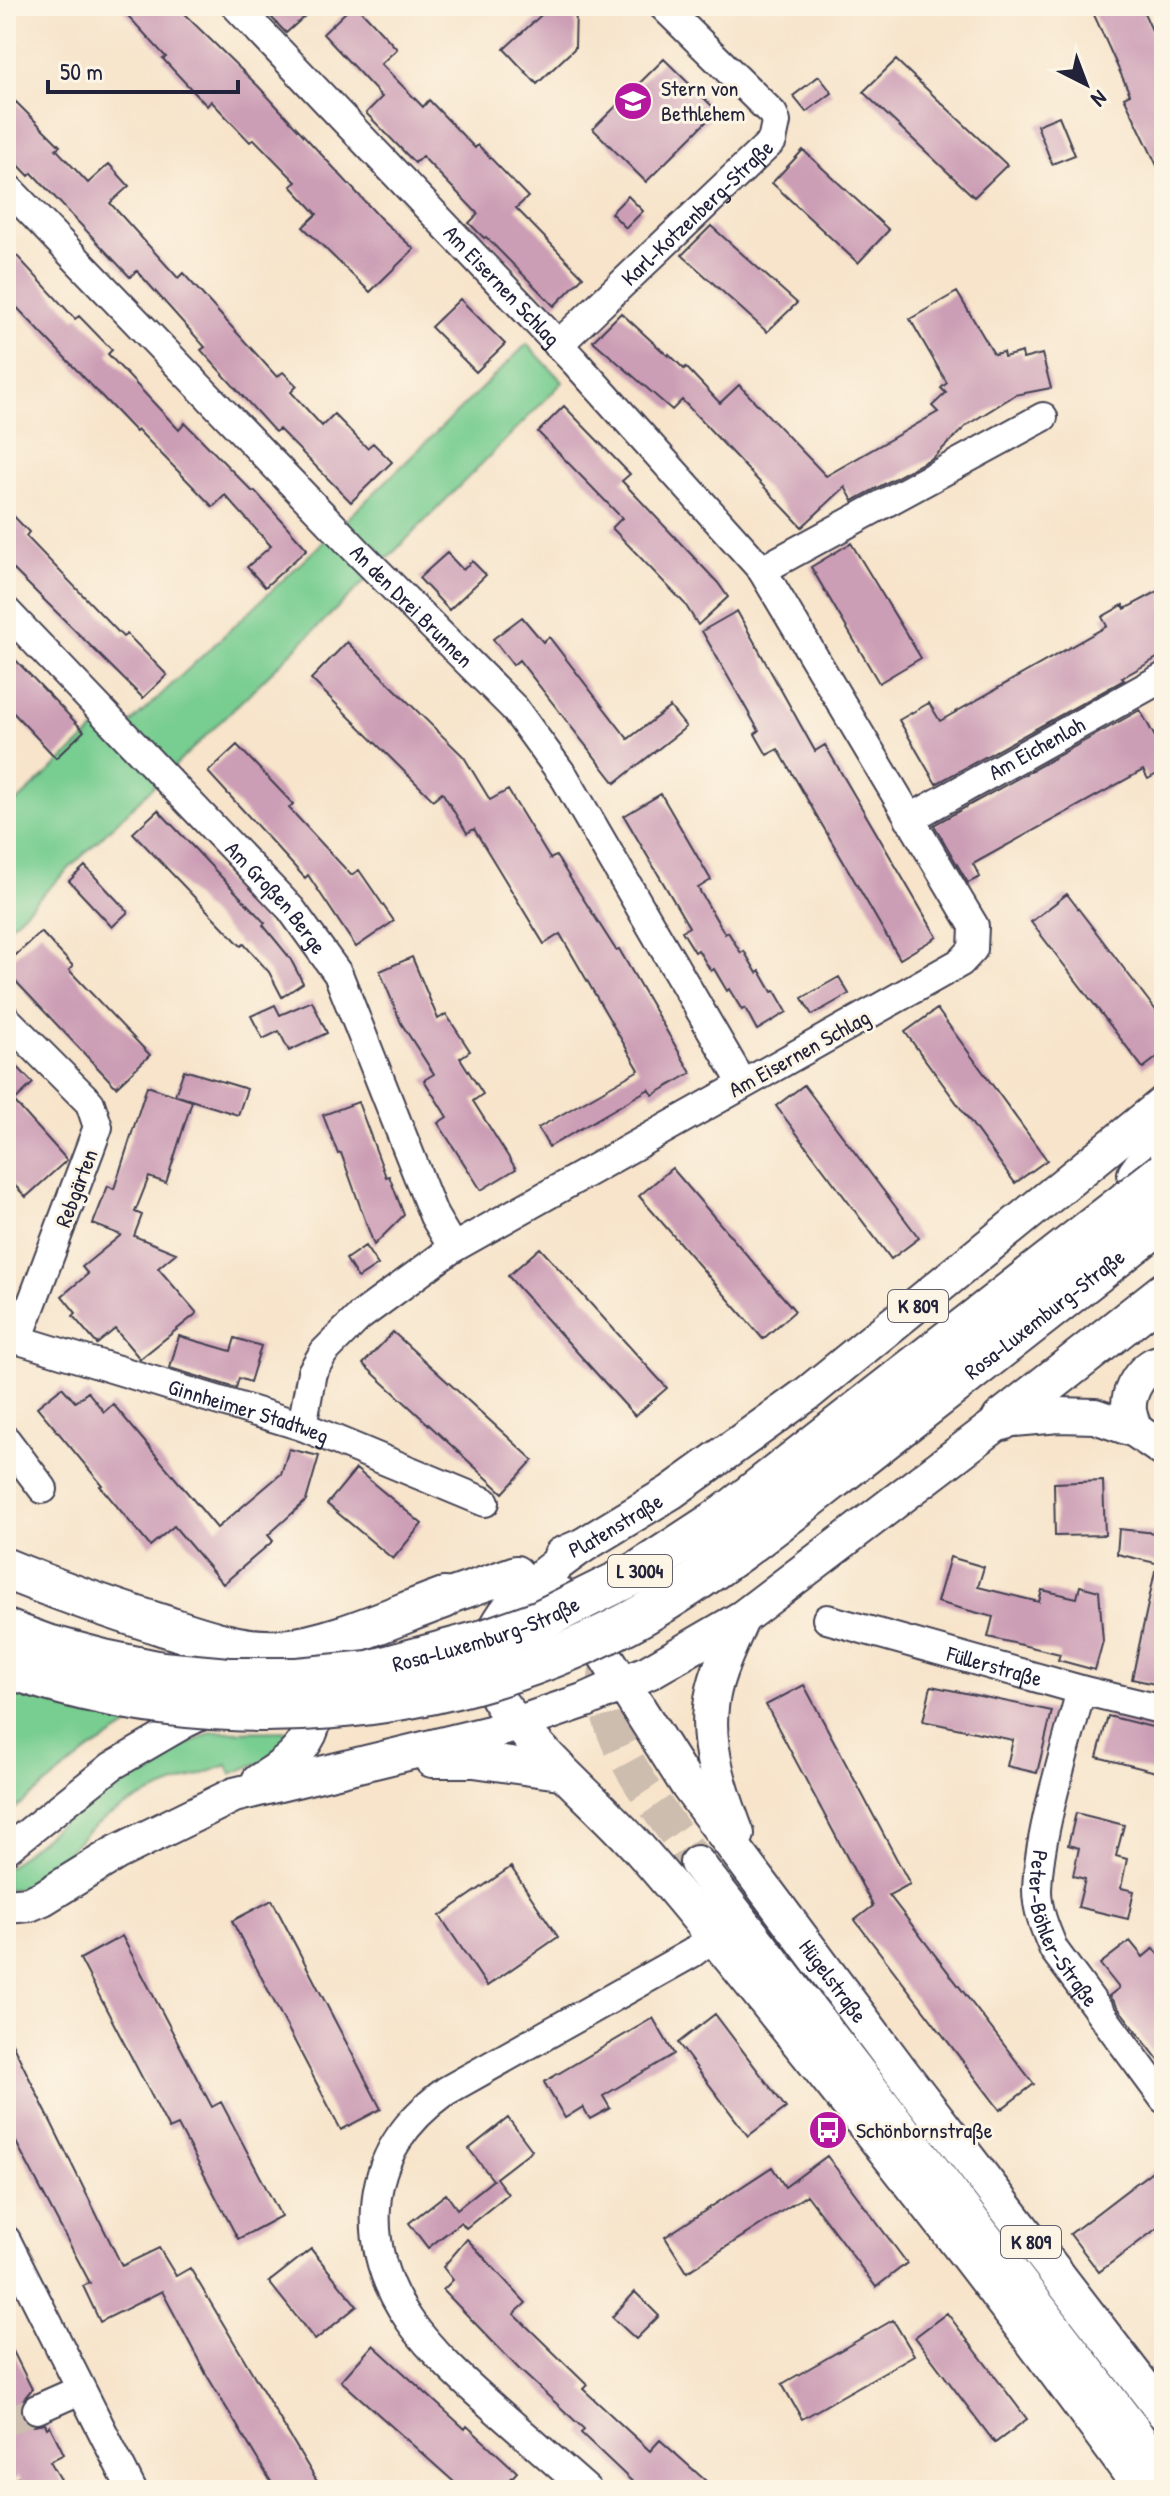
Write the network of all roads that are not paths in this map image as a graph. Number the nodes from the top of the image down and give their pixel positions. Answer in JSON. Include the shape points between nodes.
{"nodes":[{"id":1,"x":236,"y":6,"type":"edge"},
{"id":2,"x":663,"y":6,"type":"edge"},
{"id":3,"x":6,"y":186,"type":"edge"},
{"id":4,"x":558,"y":345,"type":"junction"},
{"id":5,"x":1043,"y":417,"type":"dead end"},
{"id":6,"x":762,"y":570,"type":"junction"},
{"id":7,"x":6,"y":611,"type":"edge"},
{"id":8,"x":1164,"y":677,"type":"edge"},
{"id":9,"x":909,"y":819,"type":"junction"},
{"id":10,"x":6,"y":1019,"type":"edge"},
{"id":11,"x":743,"y":1084,"type":"junction"},
{"id":12,"x":1164,"y":1103,"type":"edge"},
{"id":13,"x":1164,"y":1133,"type":"edge"},
{"id":14,"x":1149,"y":1173,"type":"edge"},
{"id":15,"x":1164,"y":1220,"type":"edge"},
{"id":16,"x":453,"y":1248,"type":"junction"},
{"id":17,"x":1164,"y":1293,"type":"edge"},
{"id":18,"x":12,"y":1338,"type":"edge"},
{"id":19,"x":1164,"y":1362,"type":"edge"},
{"id":20,"x":1002,"y":1420,"type":"junction"},
{"id":21,"x":302,"y":1426,"type":"junction"},
{"id":22,"x":1135,"y":1430,"type":"junction"},
{"id":23,"x":6,"y":1440,"type":"edge"},
{"id":24,"x":1164,"y":1450,"type":"edge"},
{"id":25,"x":43,"y":1489,"type":"dead end"},
{"id":26,"x":485,"y":1502,"type":"dead end"},
{"id":27,"x":582,"y":1546,"type":"junction"},
{"id":28,"x":6,"y":1569,"type":"edge"},
{"id":29,"x":495,"y":1581,"type":"junction"},
{"id":30,"x":534,"y":1583,"type":"junction"},
{"id":31,"x":444,"y":1598,"type":"joint"},
{"id":32,"x":742,"y":1618,"type":"junction"},
{"id":33,"x":827,"y":1619,"type":"dead end"},
{"id":34,"x":6,"y":1630,"type":"edge"},
{"id":35,"x":291,"y":1660,"type":"junction"},
{"id":36,"x":6,"y":1667,"type":"edge"},
{"id":37,"x":622,"y":1685,"type":"junction"},
{"id":38,"x":1081,"y":1690,"type":"junction"},
{"id":39,"x":1164,"y":1710,"type":"edge"},
{"id":40,"x":518,"y":1724,"type":"junction"},
{"id":41,"x":383,"y":1759,"type":"junction"},
{"id":42,"x":560,"y":1772,"type":"junction"},
{"id":43,"x":234,"y":1795,"type":"junction"},
{"id":44,"x":6,"y":1850,"type":"edge"},
{"id":45,"x":697,"y":1863,"type":"tunnel mouth"},
{"id":46,"x":750,"y":1868,"type":"junction"},
{"id":47,"x":6,"y":1906,"type":"edge"},
{"id":48,"x":713,"y":1937,"type":"junction"},
{"id":49,"x":1164,"y":2099,"type":"edge"},
{"id":50,"x":6,"y":2240,"type":"edge"},
{"id":51,"x":80,"y":2390,"type":"junction"},
{"id":52,"x":37,"y":2409,"type":"tunnel mouth"},
{"id":53,"x":1164,"y":2413,"type":"edge"},
{"id":54,"x":1164,"y":2475,"type":"edge"},
{"id":55,"x":132,"y":2490,"type":"edge"},
{"id":56,"x":587,"y":2490,"type":"edge"},
{"id":57,"x":1142,"y":2490,"type":"edge"}],
"edges":[{"from":1,"to":4,"type":"street","name":"Am Eisernen Schlag"},
{"from":2,"to":4,"type":"street","name":"Karl-Kotzenberg-Straße","via":[[773,114],[772,141]]},
{"from":3,"to":11,"type":"street","name":"An den Drei Brunnen","via":[[514,708],[565,778]]},
{"from":4,"to":6,"type":"street","name":"Am Eisernen Schlag"},
{"from":5,"to":6,"type":"street"},
{"from":6,"to":9,"type":"street","name":"Am Eisernen Schlag"},
{"from":7,"to":16,"type":"street","name":"Am Großen Berge","via":[[291,909],[338,974],[434,1216]]},
{"from":8,"to":9,"type":"street","name":"Am Eichenloh"},
{"from":9,"to":11,"type":"street","name":"Am Eisernen Schlag","via":[[974,926],[973,949],[961,962]]},
{"from":10,"to":18,"type":"street","name":"Rebgärten","via":[[90,1103],[98,1127]]},
{"from":11,"to":16,"type":"street","name":"Am Eisernen Schlag"},
{"from":12,"to":27,"type":"main road","name":"Platenstraße","number":"K 809","via":[[819,1385],[671,1492]]},
{"from":13,"to":14,"type":"main road"},
{"from":14,"to":34,"type":"highway","name":"Rosa-Luxemburg-Straße","number":"L 3004","bridge":true,"via":[[725,1515],[638,1572],[541,1620],[369,1671],[297,1678],[162,1672]]},
{"from":15,"to":36,"type":"highway","name":"Rosa-Luxemburg-Straße","number":"L 3004","bridge":true,"via":[[748,1545],[643,1614],[571,1649],[436,1692],[316,1710],[167,1705],[102,1695]]},
{"from":16,"to":21,"type":"street","name":"Am Eisernen Schlag","via":[[359,1317],[324,1352],[312,1372]]},
{"from":17,"to":20,"type":"highway"},
{"from":18,"to":21,"type":"street","name":"Ginnheimer Stadtweg"},
{"from":19,"to":22,"type":"main road","via":[[1146,1370],[1134,1386],[1129,1409]]},
{"from":20,"to":22,"type":"main road","via":[[1095,1416]]},
{"from":20,"to":32,"type":"main road"},
{"from":21,"to":26,"type":"street","name":"Ginnheimer Stadtweg"},
{"from":22,"to":24,"type":"main road"},
{"from":23,"to":25,"type":"street"},
{"from":27,"to":29,"type":"main road","name":"Platenstraße"},
{"from":27,"to":30,"type":"main road","number":"K 809"},
{"from":28,"to":35,"type":"highway","via":[[194,1636]]},
{"from":29,"to":30,"type":"main road","name":"Hügelstraße"},
{"from":29,"to":31,"type":"main road","name":"Platenstraße"},
{"from":30,"to":37,"type":"main road","name":"Hügelstraße","via":[[563,1594],[573,1605]]},
{"from":30,"to":40,"type":"main road","number":"K 809","via":[[504,1612],[488,1654],[491,1683]]},
{"from":31,"to":35,"type":"highway","via":[[336,1637]]},
{"from":32,"to":37,"type":"main road"},
{"from":32,"to":46,"type":"main road","number":"K 809","via":[[716,1683],[710,1731],[726,1806]]},
{"from":33,"to":38,"type":"street","name":"Füllerstraße"},
{"from":35,"to":43,"type":"main road","via":[[311,1689],[311,1733],[304,1748]]},
{"from":35,"to":44,"type":"street","via":[[112,1766]]},
{"from":37,"to":40,"type":"main road"},
{"from":37,"to":46,"type":"main road","name":"Hügelstraße"},
{"from":38,"to":39,"type":"street","name":"Füllerstraße"},
{"from":38,"to":49,"type":"street","name":"Peter-Böhler-Straße","via":[[1045,1833],[1037,1892],[1043,1925],[1054,1950]]},
{"from":40,"to":41,"type":"main road"},
{"from":40,"to":42,"type":"main road","number":"K 809"},
{"from":41,"to":42,"type":"main road","via":[[474,1760]]},
{"from":41,"to":43,"type":"main road"},
{"from":42,"to":48,"type":"main road","number":"K 809","via":[[640,1850]]},
{"from":43,"to":47,"type":"main road","via":[[116,1853],[43,1898]]},
{"from":45,"to":54,"type":"main road","number":"K 809"},
{"from":46,"to":53,"type":"main road","name":"Hügelstraße","number":"K 809"},
{"from":48,"to":56,"type":"street","via":[[446,2091],[410,2121],[380,2173],[376,2245],[391,2290],[412,2325],[444,2364]]},
{"from":48,"to":57,"type":"main road","number":"K 809","via":[[871,2133]]},
{"from":50,"to":51,"type":"street"},
{"from":51,"to":52,"type":"street"},
{"from":51,"to":55,"type":"street"}]}
